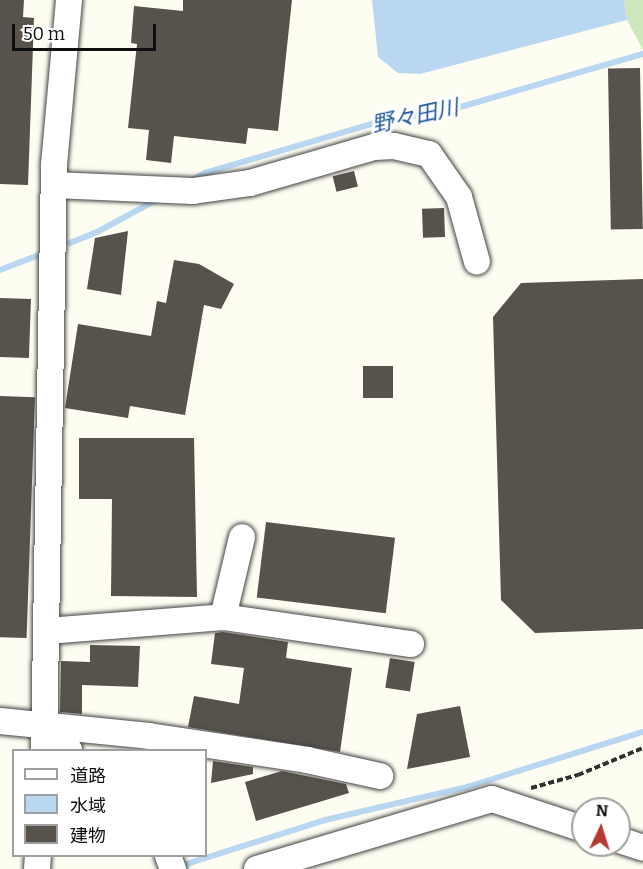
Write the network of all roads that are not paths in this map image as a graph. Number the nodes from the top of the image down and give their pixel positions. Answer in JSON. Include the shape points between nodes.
{"nodes":[{"id":1,"x":69,"y":0,"type":"edge"},
{"id":2,"x":54,"y":185,"type":"junction"},
{"id":3,"x":477,"y":262,"type":"dead end"},
{"id":4,"x":242,"y":537,"type":"dead end"},
{"id":5,"x":223,"y":616,"type":"junction"},
{"id":6,"x":47,"y":631,"type":"junction"},
{"id":7,"x":411,"y":644,"type":"dead end"},
{"id":8,"x":0,"y":721,"type":"edge"},
{"id":9,"x":44,"y":738,"type":"edge"},
{"id":10,"x":67,"y":749,"type":"edge"},
{"id":11,"x":380,"y":776,"type":"dead end"},
{"id":12,"x":571,"y":825,"type":"edge"},
{"id":13,"x":257,"y":869,"type":"edge"}],
"edges":[{"from":1,"to":2,"type":"street"},
{"from":2,"to":3,"type":"street","via":[[193,191],[250,183],[374,147],[394,146],[429,154],[459,197]]},
{"from":2,"to":6,"type":"street"},
{"from":4,"to":5,"type":"street"},
{"from":5,"to":6,"type":"street"},
{"from":5,"to":7,"type":"street"},
{"from":6,"to":9,"type":"street"},
{"from":8,"to":9,"type":"street"},
{"from":9,"to":10,"type":"street"},
{"from":9,"to":11,"type":"street","via":[[172,739],[308,760]]},
{"from":12,"to":13,"type":"street","via":[[492,799]]}]}
